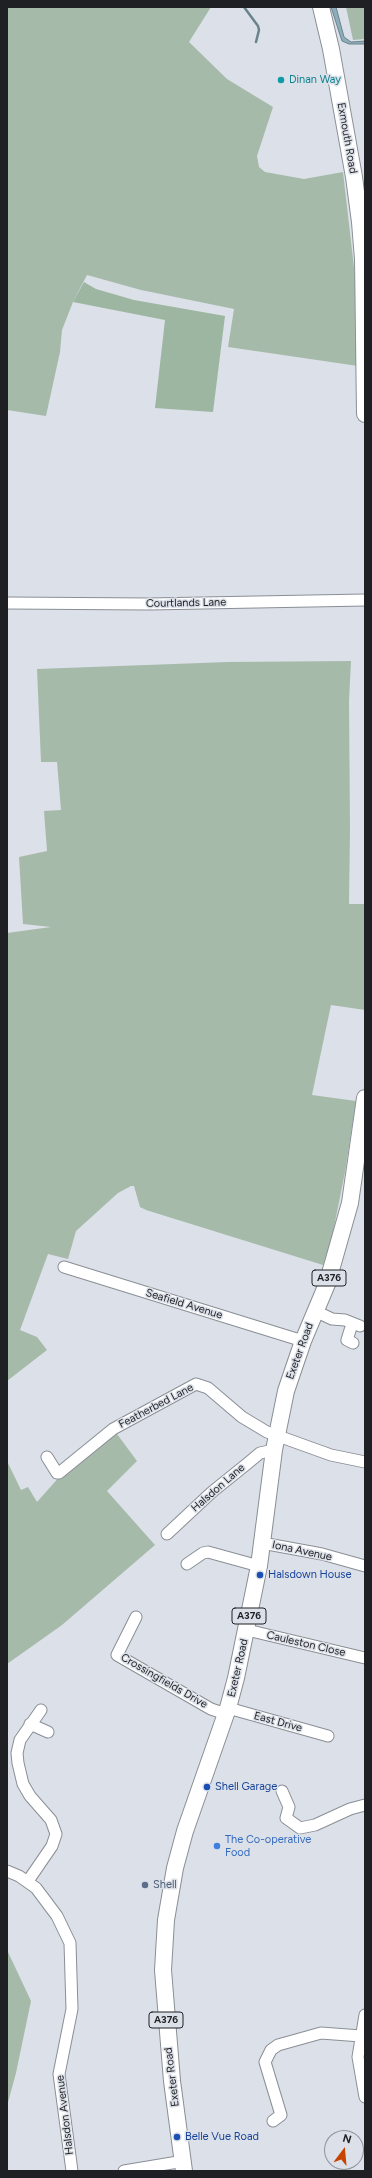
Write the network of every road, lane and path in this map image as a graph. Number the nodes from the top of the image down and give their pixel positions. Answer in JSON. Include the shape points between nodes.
{"nodes":[{"id":1,"x":321,"y":7,"type":"edge"},
{"id":2,"x":365,"y":414,"type":"edge"},
{"id":3,"x":365,"y":600,"type":"edge"},
{"id":4,"x":7,"y":603,"type":"edge"},
{"id":5,"x":365,"y":1098,"type":"edge"},
{"id":6,"x":364,"y":1115,"type":"edge"},
{"id":7,"x":64,"y":1267,"type":"dead end"},
{"id":8,"x":315,"y":1312,"type":"junction"},
{"id":9,"x":303,"y":1341,"type":"junction"},
{"id":10,"x":353,"y":1343,"type":"dead end"},
{"id":11,"x":275,"y":1443,"type":"junction"},
{"id":12,"x":47,"y":1457,"type":"dead end"},
{"id":13,"x":365,"y":1462,"type":"edge"},
{"id":14,"x":167,"y":1534,"type":"dead end"},
{"id":15,"x":262,"y":1543,"type":"junction"},
{"id":16,"x":187,"y":1564,"type":"dead end"},
{"id":17,"x":259,"y":1566,"type":"junction"},
{"id":18,"x":365,"y":1566,"type":"edge"},
{"id":19,"x":136,"y":1617,"type":"dead end"},
{"id":20,"x":247,"y":1630,"type":"junction"},
{"id":21,"x":365,"y":1658,"type":"edge"},
{"id":22,"x":41,"y":1710,"type":"dead end"},
{"id":23,"x":227,"y":1711,"type":"junction"},
{"id":24,"x":30,"y":1724,"type":"junction"},
{"id":25,"x":48,"y":1732,"type":"dead end"},
{"id":26,"x":328,"y":1736,"type":"dead end"},
{"id":27,"x":282,"y":1791,"type":"dead end"},
{"id":28,"x":365,"y":1805,"type":"edge"},
{"id":29,"x":7,"y":1871,"type":"edge"},
{"id":30,"x":28,"y":1881,"type":"junction"},
{"id":31,"x":365,"y":2015,"type":"edge"},
{"id":32,"x":361,"y":2036,"type":"junction"},
{"id":33,"x":365,"y":2097,"type":"edge"},
{"id":34,"x":273,"y":2120,"type":"dead end"},
{"id":35,"x":184,"y":2166,"type":"edge"},
{"id":36,"x":72,"y":2171,"type":"edge"},
{"id":37,"x":124,"y":2171,"type":"edge"}],
"edges":[{"from":1,"to":2,"type":"highway","name":"Exmouth Road","via":[[331,49],[360,222],[363,259]]},
{"from":3,"to":4,"type":"street","name":"Courtlands Lane","via":[[149,604]]},
{"from":5,"to":6,"type":"highway","name":"Exeter Road","number":"A376"},
{"from":6,"to":8,"type":"highway","name":"Exeter Road","number":"A376","via":[[350,1203],[327,1284]]},
{"from":7,"to":9,"type":"street","name":"Seafield Avenue"},
{"from":8,"to":9,"type":"highway","name":"Exeter Road","number":"A376"},
{"from":8,"to":10,"type":"street","via":[[356,1325],[347,1340]]},
{"from":9,"to":11,"type":"highway","name":"Exeter Road","number":"A376","via":[[286,1391]]},
{"from":11,"to":12,"type":"street","name":"Featherbed Lane","via":[[208,1388],[196,1384],[113,1429],[59,1473]]},
{"from":11,"to":13,"type":"street","name":"Featherbed Lane"},
{"from":11,"to":14,"type":"street","name":"Halsdon Lane","via":[[212,1492]]},
{"from":11,"to":15,"type":"highway","name":"Exeter Road","number":"A376"},
{"from":15,"to":17,"type":"highway","name":"Exeter Road","number":"A376"},
{"from":15,"to":18,"type":"street","name":"Iona Avenue","via":[[322,1554]]},
{"from":16,"to":17,"type":"street","via":[[208,1552]]},
{"from":17,"to":20,"type":"highway","name":"Exeter Road","number":"A376"},
{"from":19,"to":23,"type":"street","name":"Crossingfields Drive","via":[[117,1655],[211,1709]]},
{"from":20,"to":21,"type":"street","name":"Cauleston Close"},
{"from":20,"to":23,"type":"highway","name":"Exeter Road","number":"A376"},
{"from":22,"to":24,"type":"street"},
{"from":23,"to":26,"type":"street","name":"East Drive"},
{"from":23,"to":35,"type":"highway","name":"Exeter Road","number":"A376","via":[[177,1856],[164,1942],[163,1970],[168,2044]]},
{"from":24,"to":25,"type":"street"},
{"from":24,"to":30,"type":"street","via":[[20,1740],[17,1752],[20,1773],[30,1796],[51,1820],[56,1834],[52,1846]]},
{"from":27,"to":28,"type":"street","via":[[289,1808],[286,1818],[300,1828],[315,1825]]},
{"from":29,"to":30,"type":"street","name":"Halsdon Avenue"},
{"from":30,"to":36,"type":"street","name":"Halsdon Avenue","via":[[51,1906],[70,1944],[72,2009],[59,2074]]},
{"from":31,"to":32,"type":"street"},
{"from":32,"to":33,"type":"street","via":[[359,2067]]},
{"from":32,"to":34,"type":"street","via":[[320,2033],[278,2045],[271,2050],[265,2062],[281,2116]]},
{"from":35,"to":37,"type":"street"}]}
